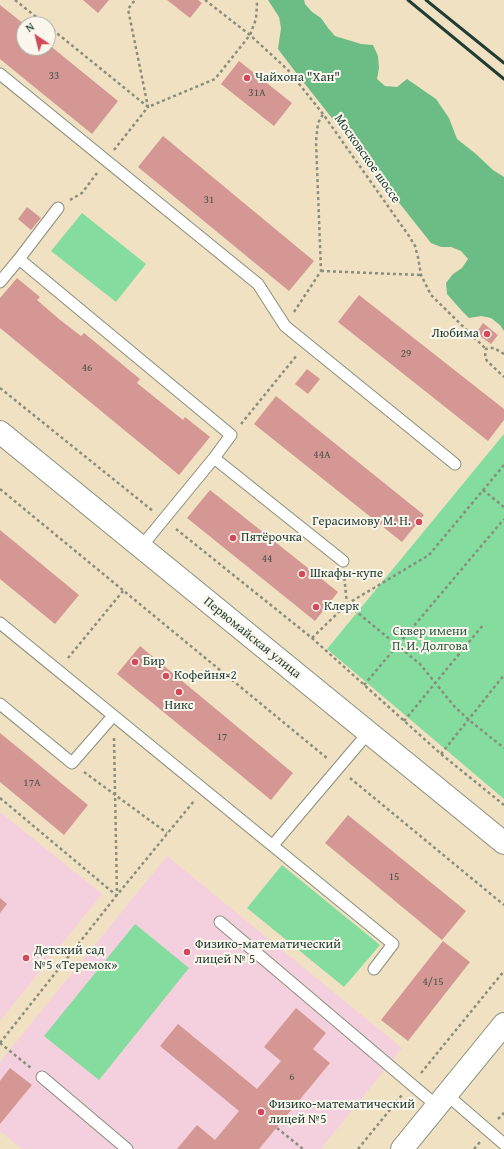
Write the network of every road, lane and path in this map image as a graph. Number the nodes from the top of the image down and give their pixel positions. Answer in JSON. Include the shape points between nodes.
{"nodes":[{"id":1,"x":16,"y":0,"type":"edge"},
{"id":2,"x":135,"y":0,"type":"edge"},
{"id":3,"x":205,"y":0,"type":"edge"},
{"id":4,"x":256,"y":0,"type":"edge"},
{"id":5,"x":35,"y":16,"type":"edge"},
{"id":6,"x":56,"y":32,"type":"edge"},
{"id":7,"x":250,"y":35,"type":"junction"},
{"id":8,"x":0,"y":74,"type":"edge"},
{"id":9,"x":148,"y":107,"type":"junction"},
{"id":10,"x":323,"y":114,"type":"junction"},
{"id":11,"x":106,"y":160,"type":"junction"},
{"id":12,"x":58,"y":208,"type":"joint"},
{"id":13,"x":19,"y":259,"type":"junction"},
{"id":14,"x":321,"y":271,"type":"junction"},
{"id":15,"x":421,"y":275,"type":"junction"},
{"id":16,"x":0,"y":282,"type":"edge"},
{"id":17,"x":285,"y":326,"type":"junction"},
{"id":18,"x":306,"y":344,"type":"junction"},
{"id":19,"x":486,"y":349,"type":"junction"},
{"id":20,"x":504,"y":354,"type":"edge"},
{"id":21,"x":504,"y":377,"type":"edge"},
{"id":22,"x":0,"y":388,"type":"edge"},
{"id":23,"x":0,"y":432,"type":"edge"},
{"id":24,"x":232,"y":435,"type":"junction"},
{"id":25,"x":214,"y":458,"type":"junction"},
{"id":26,"x":455,"y":464,"type":"dead end"},
{"id":27,"x":504,"y":465,"type":"edge"},
{"id":28,"x":0,"y":489,"type":"edge"},
{"id":29,"x":483,"y":490,"type":"junction"},
{"id":30,"x":504,"y":507,"type":"edge"},
{"id":31,"x":163,"y":519,"type":"junction"},
{"id":32,"x":504,"y":519,"type":"edge"},
{"id":33,"x":141,"y":546,"type":"junction"},
{"id":34,"x":343,"y":561,"type":"joint"},
{"id":35,"x":124,"y":591,"type":"junction"},
{"id":36,"x":347,"y":604,"type":"junction"},
{"id":37,"x":483,"y":625,"type":"dead end"},
{"id":38,"x":1,"y":626,"type":"edge"},
{"id":39,"x":312,"y":638,"type":"junction"},
{"id":40,"x":397,"y":645,"type":"junction"},
{"id":41,"x":57,"y":671,"type":"junction"},
{"id":42,"x":504,"y":675,"type":"edge"},
{"id":43,"x":436,"y":683,"type":"junction"},
{"id":44,"x":364,"y":684,"type":"junction"},
{"id":45,"x":0,"y":704,"type":"edge"},
{"id":46,"x":114,"y":716,"type":"junction"},
{"id":47,"x":469,"y":720,"type":"junction"},
{"id":48,"x":404,"y":721,"type":"junction"},
{"id":49,"x":368,"y":733,"type":"junction"},
{"id":50,"x":504,"y":748,"type":"edge"},
{"id":51,"x":441,"y":754,"type":"junction"},
{"id":52,"x":72,"y":763,"type":"junction"},
{"id":53,"x":338,"y":768,"type":"junction"},
{"id":54,"x":203,"y":789,"type":"junction"},
{"id":55,"x":115,"y":794,"type":"junction"},
{"id":56,"x":0,"y":798,"type":"edge"},
{"id":57,"x":504,"y":805,"type":"edge"},
{"id":58,"x":167,"y":833,"type":"junction"},
{"id":59,"x":504,"y":843,"type":"edge"},
{"id":60,"x":273,"y":845,"type":"junction"},
{"id":61,"x":117,"y":895,"type":"junction"},
{"id":62,"x":504,"y":905,"type":"edge"},
{"id":63,"x":220,"y":922,"type":"dead end"},
{"id":64,"x":374,"y":969,"type":"dead end"},
{"id":65,"x":504,"y":971,"type":"edge"},
{"id":66,"x":504,"y":1024,"type":"edge"},
{"id":67,"x":0,"y":1043,"type":"edge"},
{"id":68,"x":42,"y":1077,"type":"joint"},
{"id":69,"x":411,"y":1085,"type":"junction"},
{"id":70,"x":441,"y":1100,"type":"junction"},
{"id":71,"x":276,"y":1128,"type":"dead end"},
{"id":72,"x":504,"y":1144,"type":"edge"},
{"id":73,"x":127,"y":1149,"type":"edge"},
{"id":74,"x":303,"y":1149,"type":"edge"},
{"id":75,"x":358,"y":1149,"type":"edge"},
{"id":76,"x":402,"y":1149,"type":"edge"}],
"edges":[{"from":1,"to":5,"type":"path"},
{"from":2,"to":9,"type":"path","via":[[128,9]]},
{"from":3,"to":7,"type":"path","name":"Московское шоссе"},
{"from":4,"to":7,"type":"path","via":[[256,19]]},
{"from":6,"to":9,"type":"path"},
{"from":7,"to":9,"type":"path","via":[[215,79]]},
{"from":7,"to":10,"type":"path","name":"Московское шоссе","via":[[288,70]]},
{"from":8,"to":11,"type":"lane"},
{"from":9,"to":11,"type":"path"},
{"from":10,"to":14,"type":"path","via":[[318,123],[316,140]]},
{"from":10,"to":15,"type":"path","name":"Московское шоссе","via":[[409,236],[415,246]]},
{"from":11,"to":12,"type":"path","via":[[82,193]]},
{"from":11,"to":17,"type":"lane","via":[[258,284]]},
{"from":12,"to":13,"type":"lane"},
{"from":13,"to":16,"type":"lane"},
{"from":13,"to":24,"type":"lane"},
{"from":14,"to":15,"type":"path"},
{"from":14,"to":17,"type":"path"},
{"from":15,"to":19,"type":"path","name":"Московское шоссе","via":[[431,295]]},
{"from":17,"to":18,"type":"lane"},
{"from":18,"to":24,"type":"path"},
{"from":18,"to":26,"type":"lane"},
{"from":19,"to":20,"type":"path","via":[[494,348]]},
{"from":19,"to":21,"type":"path","via":[[487,361]]},
{"from":22,"to":31,"type":"path"},
{"from":23,"to":33,"type":"main road","name":"Первомайская улица"},
{"from":24,"to":25,"type":"lane"},
{"from":25,"to":31,"type":"lane"},
{"from":25,"to":34,"type":"lane"},
{"from":27,"to":29,"type":"path"},
{"from":28,"to":35,"type":"path"},
{"from":29,"to":30,"type":"path"},
{"from":29,"to":36,"type":"path","via":[[429,555]]},
{"from":31,"to":33,"type":"lane"},
{"from":31,"to":39,"type":"path"},
{"from":32,"to":40,"type":"path"},
{"from":33,"to":49,"type":"main road","name":"Первомайская улица"},
{"from":34,"to":36,"type":"path"},
{"from":35,"to":41,"type":"path"},
{"from":35,"to":53,"type":"path"},
{"from":36,"to":39,"type":"path"},
{"from":36,"to":40,"type":"path"},
{"from":37,"to":43,"type":"path"},
{"from":38,"to":41,"type":"lane"},
{"from":39,"to":44,"type":"path"},
{"from":40,"to":43,"type":"path","via":[[420,664]]},
{"from":40,"to":44,"type":"path"},
{"from":41,"to":46,"type":"lane"},
{"from":42,"to":47,"type":"path"},
{"from":43,"to":47,"type":"path"},
{"from":43,"to":48,"type":"path"},
{"from":44,"to":48,"type":"path"},
{"from":45,"to":52,"type":"lane"},
{"from":46,"to":52,"type":"lane"},
{"from":46,"to":54,"type":"lane"},
{"from":46,"to":55,"type":"path"},
{"from":47,"to":50,"type":"path"},
{"from":47,"to":51,"type":"path"},
{"from":48,"to":51,"type":"path"},
{"from":49,"to":53,"type":"lane"},
{"from":49,"to":59,"type":"main road","name":"Первомайская улица"},
{"from":51,"to":57,"type":"path"},
{"from":52,"to":55,"type":"path"},
{"from":53,"to":60,"type":"lane"},
{"from":53,"to":62,"type":"path"},
{"from":54,"to":58,"type":"path"},
{"from":54,"to":60,"type":"lane"},
{"from":55,"to":58,"type":"path"},
{"from":55,"to":61,"type":"path"},
{"from":56,"to":61,"type":"path"},
{"from":58,"to":61,"type":"path"},
{"from":60,"to":64,"type":"lane","via":[[393,944]]},
{"from":61,"to":67,"type":"path"},
{"from":63,"to":69,"type":"lane"},
{"from":65,"to":69,"type":"path"},
{"from":66,"to":70,"type":"main road"},
{"from":67,"to":68,"type":"path"},
{"from":68,"to":73,"type":"lane"},
{"from":69,"to":70,"type":"lane"},
{"from":69,"to":75,"type":"path"},
{"from":70,"to":72,"type":"lane"},
{"from":70,"to":76,"type":"main road"},
{"from":71,"to":74,"type":"path"}]}
